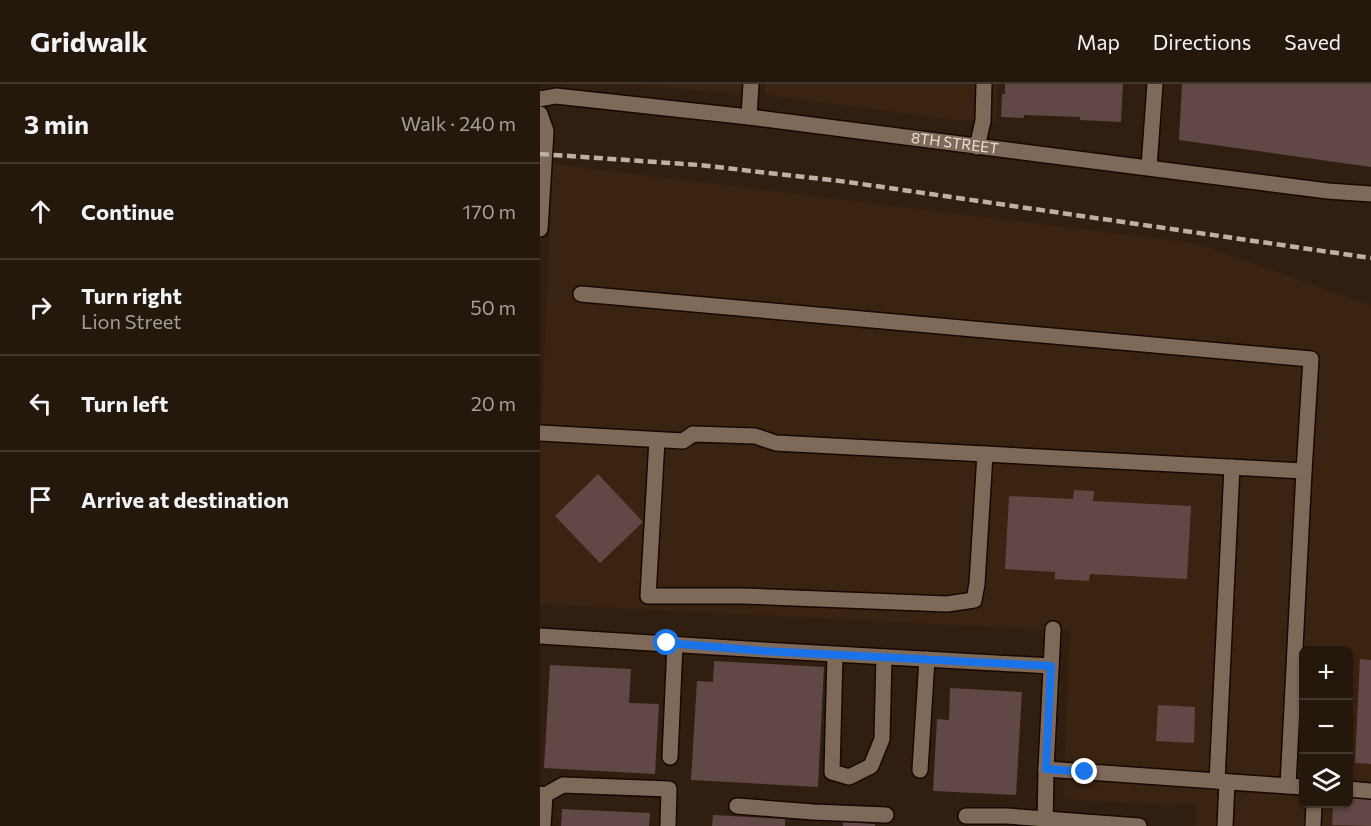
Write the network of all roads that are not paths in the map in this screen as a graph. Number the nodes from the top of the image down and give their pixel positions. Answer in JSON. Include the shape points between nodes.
{"nodes":[{"id":1,"x":751,"y":84,"type":"edge"},
{"id":2,"x":984,"y":84,"type":"edge"},
{"id":3,"x":1155,"y":84,"type":"edge"},
{"id":4,"x":540,"y":99,"type":"edge"},
{"id":5,"x":540,"y":114,"type":"edge"},
{"id":6,"x":749,"y":117,"type":"junction"},
{"id":7,"x":977,"y":147,"type":"junction"},
{"id":8,"x":1149,"y":167,"type":"junction"},
{"id":9,"x":1371,"y":194,"type":"edge"},
{"id":10,"x":540,"y":229,"type":"edge"},
{"id":11,"x":581,"y":294,"type":"dead end"},
{"id":12,"x":540,"y":433,"type":"edge"},
{"id":13,"x":657,"y":440,"type":"junction"},
{"id":14,"x":985,"y":454,"type":"junction"},
{"id":15,"x":1232,"y":467,"type":"junction"},
{"id":16,"x":1304,"y":471,"type":"junction"},
{"id":17,"x":1053,"y":629,"type":"dead end"},
{"id":18,"x":540,"y":636,"type":"edge"},
{"id":19,"x":675,"y":644,"type":"junction"},
{"id":20,"x":835,"y":655,"type":"junction"},
{"id":21,"x":884,"y":657,"type":"junction"},
{"id":22,"x":927,"y":659,"type":"junction"},
{"id":23,"x":1051,"y":666,"type":"junction"},
{"id":24,"x":670,"y":756,"type":"dead end"},
{"id":25,"x":1046,"y":769,"type":"junction"},
{"id":26,"x":920,"y":770,"type":"dead end"},
{"id":27,"x":1222,"y":781,"type":"junction"},
{"id":28,"x":1296,"y":786,"type":"edge"},
{"id":29,"x":1353,"y":789,"type":"edge"},
{"id":30,"x":1371,"y":791,"type":"edge"},
{"id":31,"x":542,"y":795,"type":"edge"},
{"id":32,"x":737,"y":806,"type":"dead end"},
{"id":33,"x":1314,"y":808,"type":"edge"},
{"id":34,"x":886,"y":815,"type":"dead end"},
{"id":35,"x":966,"y":816,"type":"dead end"},
{"id":36,"x":812,"y":819,"type":"edge"},
{"id":37,"x":1046,"y":822,"type":"edge"},
{"id":38,"x":543,"y":826,"type":"edge"},
{"id":39,"x":668,"y":826,"type":"edge"},
{"id":40,"x":1139,"y":826,"type":"edge"},
{"id":41,"x":1225,"y":826,"type":"edge"},
{"id":42,"x":1313,"y":826,"type":"edge"}],
"edges":[{"from":1,"to":6,"type":"street"},
{"from":2,"to":7,"type":"street","via":[[983,121]]},
{"from":3,"to":8,"type":"street"},
{"from":4,"to":6,"type":"street","name":"8TH STREET","via":[[556,96]]},
{"from":5,"to":10,"type":"street","via":[[546,131]]},
{"from":6,"to":7,"type":"street","name":"8TH STREET"},
{"from":7,"to":8,"type":"street","name":"8TH STREET"},
{"from":8,"to":9,"type":"street","name":"8TH STREET"},
{"from":11,"to":16,"type":"street","via":[[1311,359]]},
{"from":12,"to":13,"type":"street"},
{"from":13,"to":14,"type":"street","via":[[683,441],[693,434],[754,436],[776,443]]},
{"from":13,"to":14,"type":"street","via":[[648,596],[947,604],[974,600]]},
{"from":14,"to":15,"type":"street"},
{"from":15,"to":16,"type":"street"},
{"from":15,"to":27,"type":"street"},
{"from":16,"to":28,"type":"street"},
{"from":17,"to":23,"type":"street"},
{"from":18,"to":19,"type":"street"},
{"from":19,"to":20,"type":"street"},
{"from":19,"to":24,"type":"street"},
{"from":20,"to":21,"type":"street"},
{"from":20,"to":21,"type":"street","via":[[832,772],[849,777],[871,766],[882,739]]},
{"from":21,"to":22,"type":"street"},
{"from":22,"to":23,"type":"street"},
{"from":22,"to":26,"type":"street"},
{"from":23,"to":25,"type":"street"},
{"from":25,"to":27,"type":"street"},
{"from":25,"to":37,"type":"street"},
{"from":27,"to":28,"type":"street"},
{"from":27,"to":41,"type":"street"},
{"from":29,"to":30,"type":"street"},
{"from":31,"to":38,"type":"street"},
{"from":31,"to":39,"type":"street","via":[[563,785],[669,789]]},
{"from":32,"to":36,"type":"street"},
{"from":33,"to":42,"type":"street"},
{"from":34,"to":36,"type":"street"},
{"from":35,"to":37,"type":"street"},
{"from":37,"to":40,"type":"street"}]}
